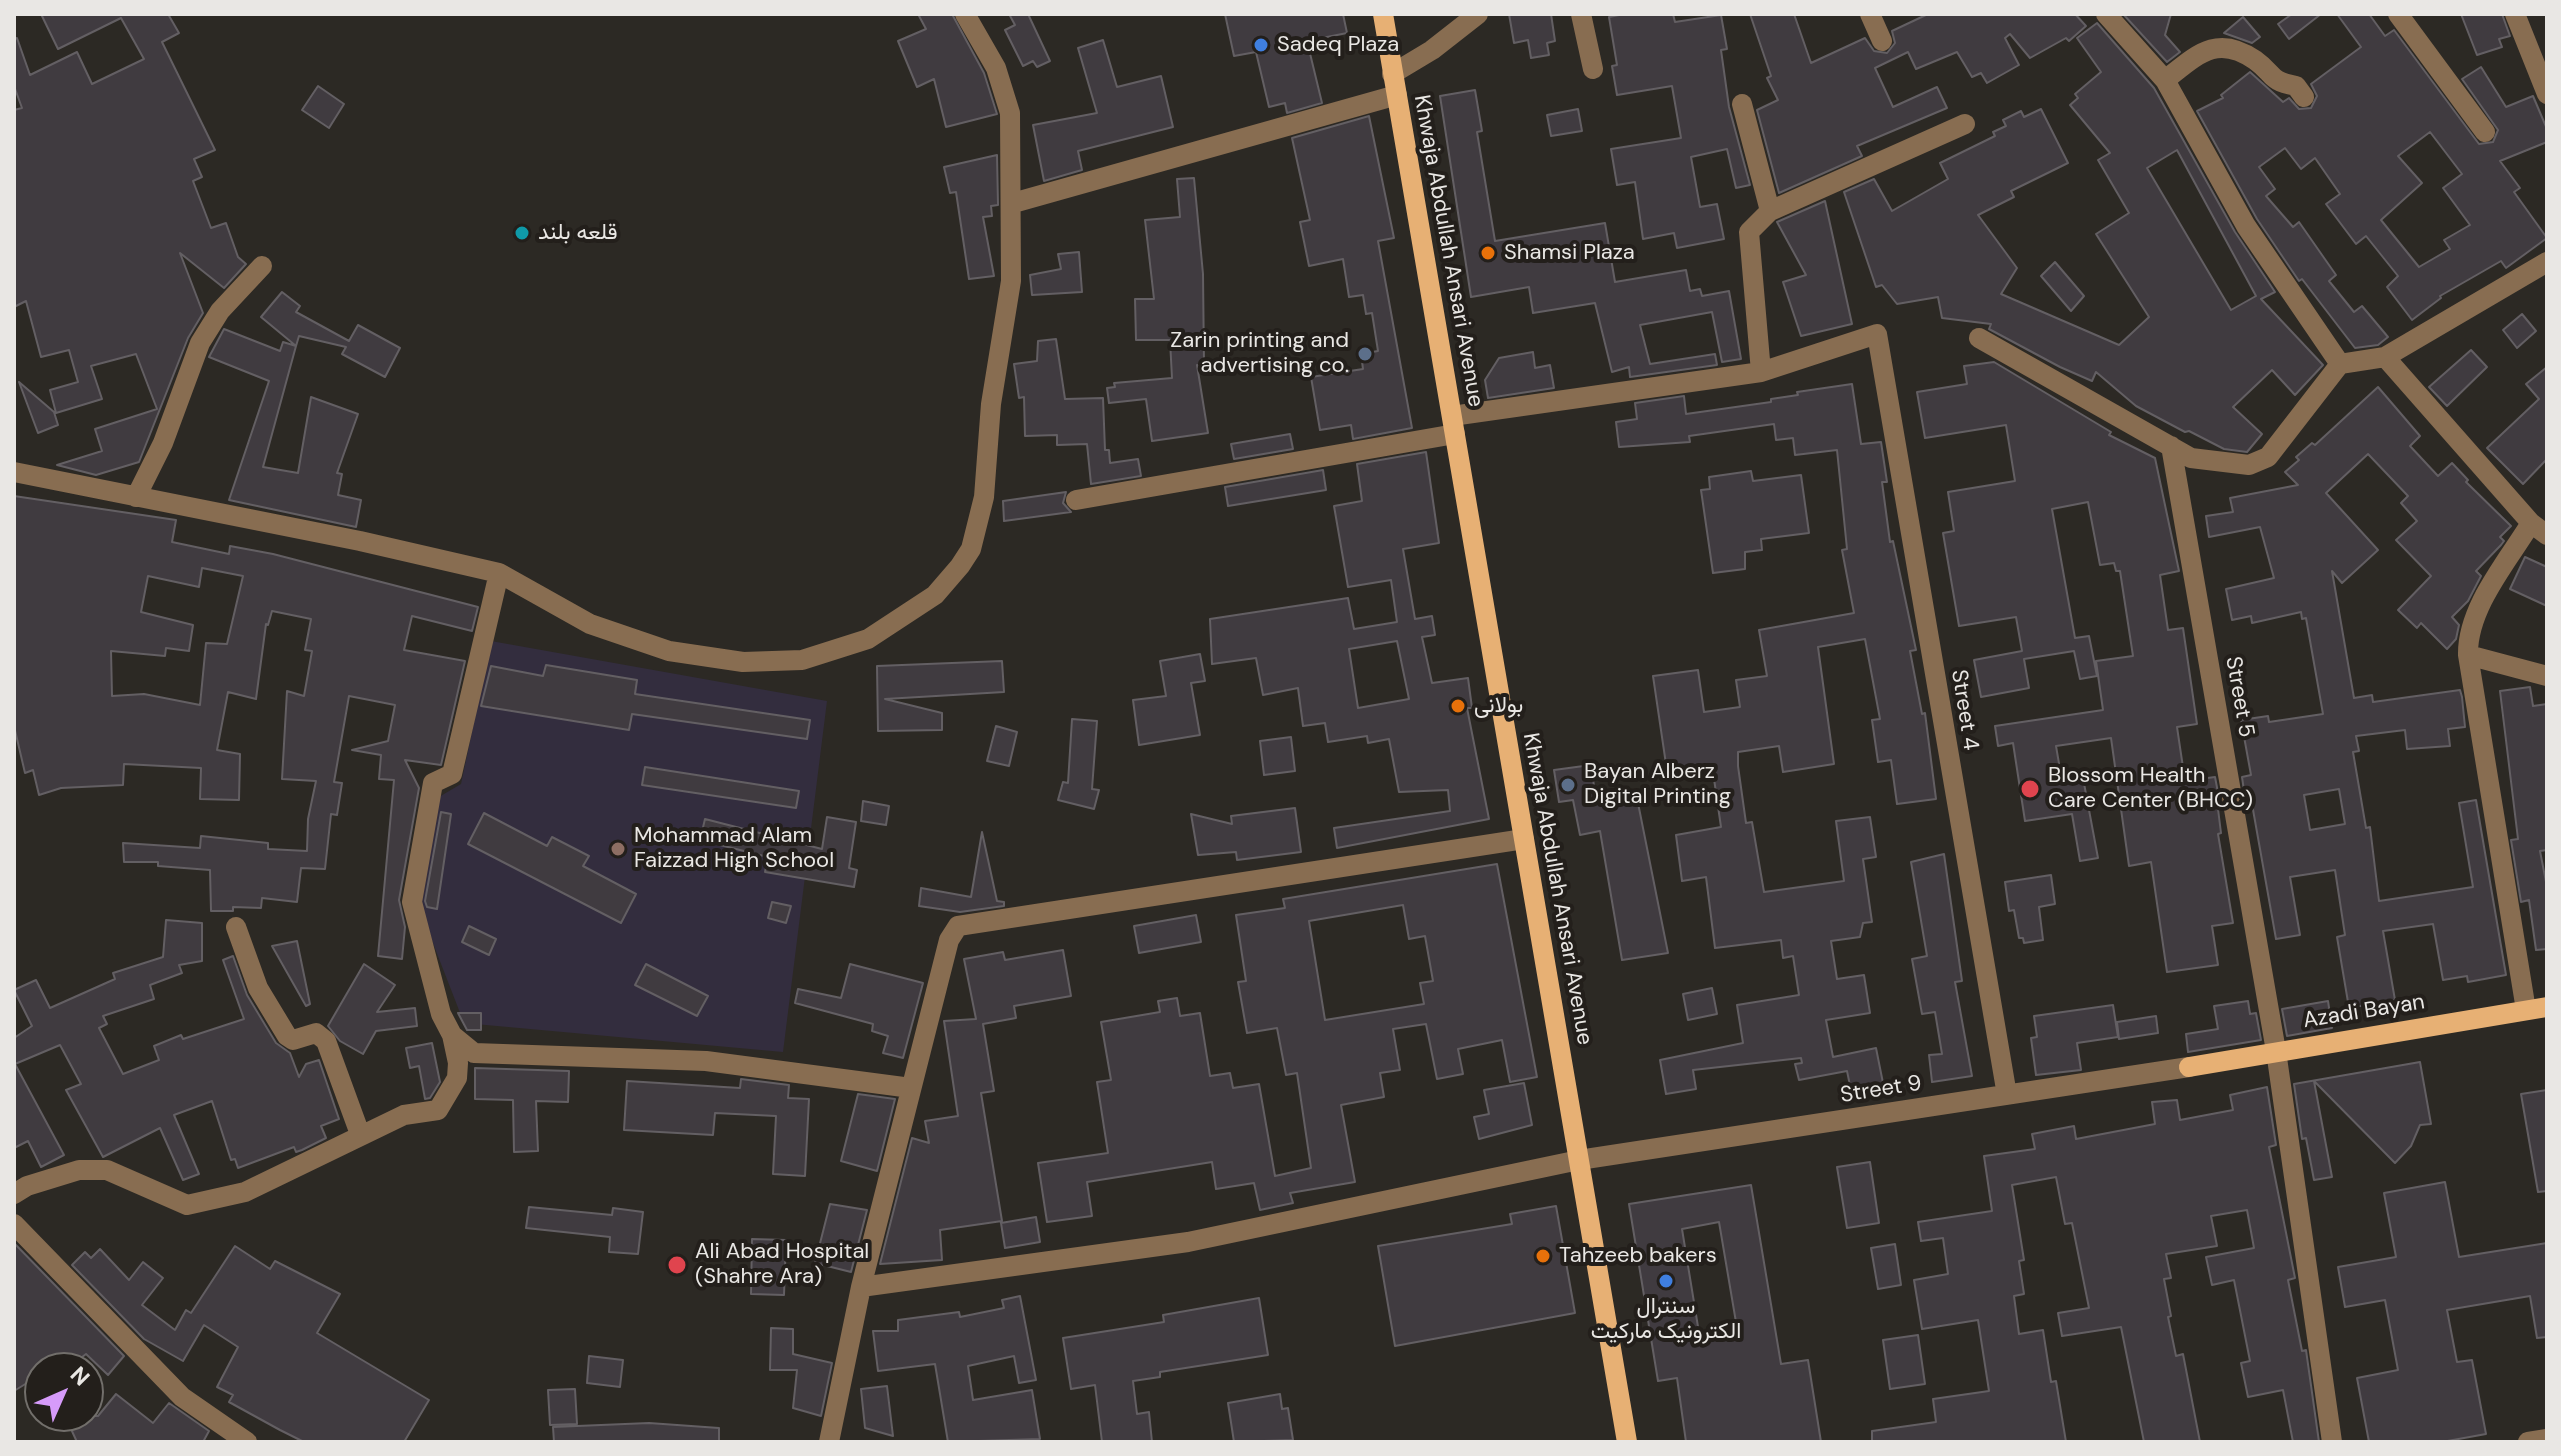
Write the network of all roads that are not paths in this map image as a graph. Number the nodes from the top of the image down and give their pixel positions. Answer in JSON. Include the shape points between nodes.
{"nodes":[{"id":1,"x":965,"y":14,"type":"edge"},
{"id":2,"x":1383,"y":14,"type":"edge"},
{"id":3,"x":1478,"y":14,"type":"edge"},
{"id":4,"x":1581,"y":14,"type":"edge"},
{"id":5,"x":1870,"y":14,"type":"edge"},
{"id":6,"x":2106,"y":14,"type":"edge"},
{"id":7,"x":2398,"y":14,"type":"edge"},
{"id":8,"x":2515,"y":14,"type":"edge"},
{"id":9,"x":1882,"y":41,"type":"dead end"},
{"id":10,"x":1593,"y":69,"type":"dead end"},
{"id":11,"x":1392,"y":74,"type":"junction"},
{"id":12,"x":2165,"y":80,"type":"junction"},
{"id":13,"x":2547,"y":94,"type":"edge"},
{"id":14,"x":1397,"y":95,"type":"junction"},
{"id":15,"x":2304,"y":97,"type":"dead end"},
{"id":16,"x":1742,"y":104,"type":"dead end"},
{"id":17,"x":1965,"y":124,"type":"dead end"},
{"id":18,"x":2485,"y":132,"type":"dead end"},
{"id":19,"x":1013,"y":203,"type":"junction"},
{"id":20,"x":1770,"y":211,"type":"junction"},
{"id":21,"x":2547,"y":262,"type":"edge"},
{"id":22,"x":262,"y":266,"type":"dead end"},
{"id":23,"x":1979,"y":338,"type":"dead end"},
{"id":24,"x":2385,"y":357,"type":"junction"},
{"id":25,"x":2340,"y":364,"type":"junction"},
{"id":26,"x":1761,"y":372,"type":"junction"},
{"id":27,"x":1453,"y":425,"type":"junction"},
{"id":28,"x":2171,"y":446,"type":"junction"},
{"id":29,"x":14,"y":472,"type":"edge"},
{"id":30,"x":136,"y":497,"type":"junction"},
{"id":31,"x":1076,"y":500,"type":"dead end"},
{"id":32,"x":2539,"y":529,"type":"edge"},
{"id":33,"x":499,"y":573,"type":"junction"},
{"id":34,"x":2468,"y":655,"type":"junction"},
{"id":35,"x":2547,"y":676,"type":"edge"},
{"id":36,"x":1524,"y":839,"type":"junction"},
{"id":37,"x":236,"y":927,"type":"dead end"},
{"id":38,"x":2547,"y":1007,"type":"edge"},
{"id":39,"x":2526,"y":1010,"type":"junction"},
{"id":40,"x":452,"y":1035,"type":"junction"},
{"id":41,"x":2276,"y":1051,"type":"junction"},
{"id":42,"x":2189,"y":1067,"type":"joint"},
{"id":43,"x":911,"y":1088,"type":"junction"},
{"id":44,"x":2007,"y":1095,"type":"junction"},
{"id":45,"x":360,"y":1134,"type":"junction"},
{"id":46,"x":1579,"y":1160,"type":"junction"},
{"id":47,"x":14,"y":1194,"type":"edge"},
{"id":48,"x":14,"y":1224,"type":"edge"},
{"id":49,"x":861,"y":1287,"type":"junction"},
{"id":50,"x":2547,"y":1439,"type":"edge"},
{"id":51,"x":247,"y":1442,"type":"edge"},
{"id":52,"x":829,"y":1442,"type":"edge"},
{"id":53,"x":1627,"y":1442,"type":"edge"},
{"id":54,"x":2332,"y":1442,"type":"edge"},
{"id":55,"x":2528,"y":1442,"type":"edge"}],
"edges":[{"from":1,"to":19,"type":"street","via":[[996,68],[1010,113]]},
{"from":2,"to":11,"type":"main road","name":"Khwaja Abdullah Ansari Avenue"},
{"from":3,"to":11,"type":"street"},
{"from":4,"to":10,"type":"street"},
{"from":5,"to":9,"type":"street"},
{"from":6,"to":12,"type":"street"},
{"from":7,"to":18,"type":"street"},
{"from":8,"to":13,"type":"street"},
{"from":11,"to":14,"type":"main road","name":"Khwaja Abdullah Ansari Avenue"},
{"from":12,"to":15,"type":"street","via":[[2216,46],[2252,58],[2276,83],[2296,86]]},
{"from":12,"to":25,"type":"street","via":[[2246,226]]},
{"from":14,"to":19,"type":"street"},
{"from":14,"to":27,"type":"main road","name":"Khwaja Abdullah Ansari Avenue"},
{"from":16,"to":20,"type":"street"},
{"from":17,"to":20,"type":"street"},
{"from":19,"to":33,"type":"street","via":[[1011,281],[991,404],[984,497],[971,549],[935,595],[868,639],[802,660],[743,662],[669,651],[590,624]]},
{"from":20,"to":26,"type":"street","via":[[1749,232]]},
{"from":21,"to":24,"type":"street"},
{"from":22,"to":30,"type":"street","via":[[220,311],[200,343],[163,443]]},
{"from":23,"to":28,"type":"street"},
{"from":24,"to":25,"type":"street"},
{"from":24,"to":32,"type":"street"},
{"from":25,"to":28,"type":"street","via":[[2260,462],[2203,461]]},
{"from":26,"to":27,"type":"street"},
{"from":26,"to":44,"type":"street","name":"Street 4","via":[[1877,334]]},
{"from":27,"to":31,"type":"street"},
{"from":27,"to":36,"type":"main road","name":"Khwaja Abdullah Ansari Avenue"},
{"from":28,"to":41,"type":"street","name":"Street 5"},
{"from":29,"to":30,"type":"street"},
{"from":30,"to":33,"type":"street"},
{"from":32,"to":34,"type":"street","via":[[2478,612],[2468,636]]},
{"from":33,"to":40,"type":"street","via":[[452,774],[433,783],[412,902],[441,1014]]},
{"from":34,"to":35,"type":"street"},
{"from":34,"to":39,"type":"street"},
{"from":36,"to":43,"type":"street","via":[[958,926],[949,940]]},
{"from":36,"to":46,"type":"main road","name":"Khwaja Abdullah Ansari Avenue"},
{"from":37,"to":45,"type":"street","via":[[258,988],[287,1036],[323,1037]]},
{"from":38,"to":39,"type":"main road","name":"Azadi Bayan"},
{"from":39,"to":41,"type":"main road","name":"Azadi Bayan"},
{"from":40,"to":43,"type":"street","via":[[474,1053],[706,1061]]},
{"from":40,"to":45,"type":"street","via":[[457,1078],[438,1110],[404,1115]]},
{"from":41,"to":42,"type":"main road","name":"Azadi Bayan"},
{"from":41,"to":54,"type":"street","name":"Street 5"},
{"from":42,"to":44,"type":"street","name":"Street 9"},
{"from":43,"to":49,"type":"street"},
{"from":44,"to":46,"type":"street","name":"Street 9"},
{"from":45,"to":47,"type":"street","via":[[245,1192],[187,1205],[107,1170],[79,1170]]},
{"from":46,"to":49,"type":"street","name":"Street 9","via":[[1188,1242]]},
{"from":46,"to":53,"type":"main road","name":"Khwaja Abdullah Ansari Avenue"},
{"from":48,"to":51,"type":"street","via":[[182,1397]]},
{"from":49,"to":52,"type":"street"},
{"from":50,"to":55,"type":"street"}]}
